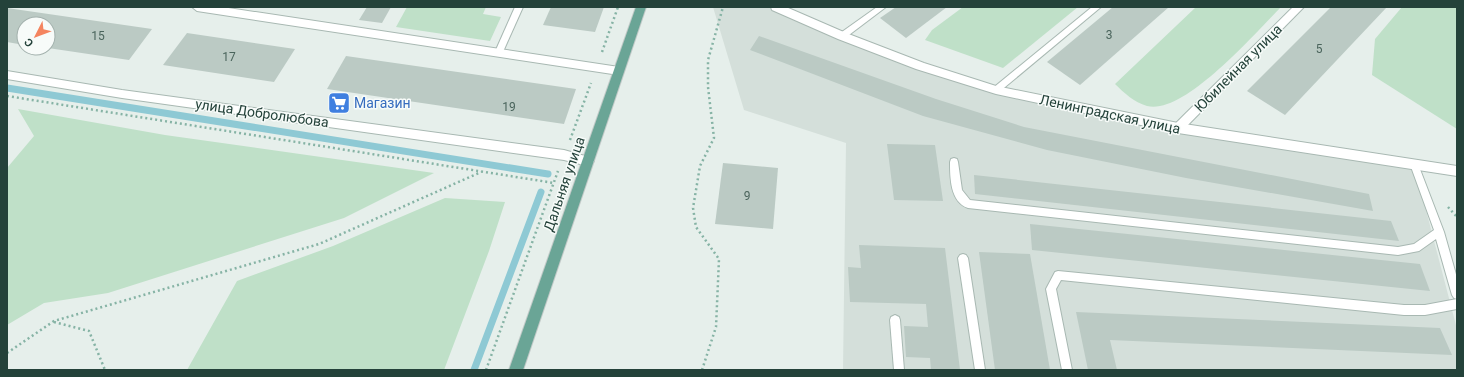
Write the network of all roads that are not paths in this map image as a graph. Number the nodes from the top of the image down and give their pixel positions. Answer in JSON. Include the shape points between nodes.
{"nodes":[{"id":1,"x":197,"y":7,"type":"edge"},
{"id":2,"x":519,"y":7,"type":"edge"},
{"id":3,"x":641,"y":7,"type":"edge"},
{"id":4,"x":776,"y":7,"type":"edge"},
{"id":5,"x":882,"y":7,"type":"edge"},
{"id":6,"x":1097,"y":7,"type":"edge"},
{"id":7,"x":1299,"y":7,"type":"edge"},
{"id":8,"x":842,"y":36,"type":"junction"},
{"id":9,"x":498,"y":52,"type":"junction"},
{"id":10,"x":619,"y":71,"type":"junction"},
{"id":11,"x":7,"y":75,"type":"edge"},
{"id":12,"x":996,"y":90,"type":"junction"},
{"id":13,"x":1178,"y":128,"type":"junction"},
{"id":14,"x":588,"y":161,"type":"junction"},
{"id":15,"x":954,"y":162,"type":"dead end"},
{"id":16,"x":1414,"y":164,"type":"junction"},
{"id":17,"x":1457,"y":171,"type":"edge"},
{"id":18,"x":1439,"y":232,"type":"junction"},
{"id":19,"x":963,"y":258,"type":"dead end"},
{"id":20,"x":1457,"y":296,"type":"edge"},
{"id":21,"x":1457,"y":304,"type":"edge"},
{"id":22,"x":895,"y":320,"type":"dead end"},
{"id":23,"x":516,"y":370,"type":"edge"},
{"id":24,"x":899,"y":370,"type":"edge"},
{"id":25,"x":980,"y":370,"type":"edge"},
{"id":26,"x":1067,"y":370,"type":"edge"}],
"edges":[{"from":1,"to":9,"type":"street"},
{"from":2,"to":9,"type":"lane"},
{"from":3,"to":10,"type":"main road","name":"Дальняя улица"},
{"from":4,"to":8,"type":"street","name":"Ленинградская улица"},
{"from":5,"to":8,"type":"lane"},
{"from":6,"to":12,"type":"lane"},
{"from":7,"to":13,"type":"street","name":"Юбилейная улица"},
{"from":8,"to":12,"type":"street","name":"Ленинградская улица","via":[[920,66]]},
{"from":9,"to":10,"type":"street"},
{"from":10,"to":14,"type":"main road","name":"Дальняя улица"},
{"from":11,"to":14,"type":"street","name":"улица Добролюбова"},
{"from":12,"to":13,"type":"street","name":"Ленинградская улица"},
{"from":13,"to":16,"type":"street","name":"Ленинградская улица"},
{"from":14,"to":23,"type":"main road","name":"Дальняя улица"},
{"from":15,"to":18,"type":"lane","via":[[955,182],[960,197],[968,204],[1398,251],[1416,248]]},
{"from":16,"to":17,"type":"street","name":"Ленинградская улица"},
{"from":16,"to":18,"type":"lane"},
{"from":18,"to":20,"type":"lane"},
{"from":19,"to":25,"type":"lane"},
{"from":21,"to":26,"type":"lane","via":[[1426,310],[1404,310],[1058,274],[1051,289]]},
{"from":22,"to":24,"type":"lane"}]}
